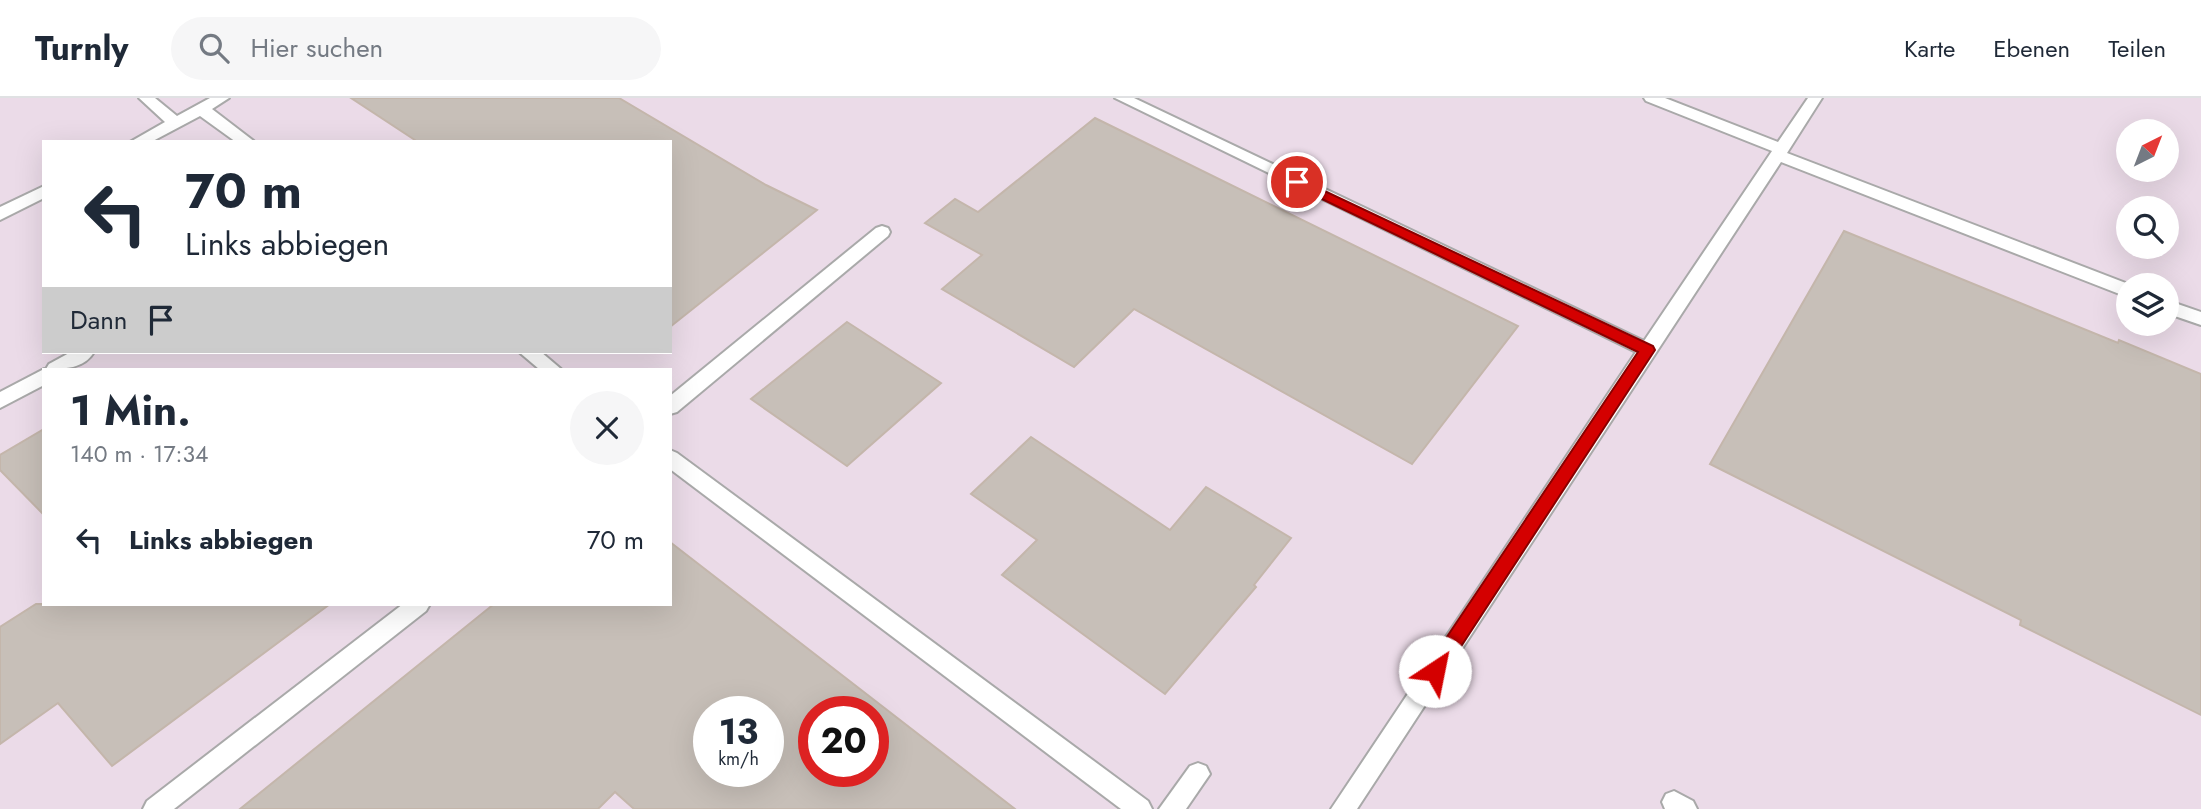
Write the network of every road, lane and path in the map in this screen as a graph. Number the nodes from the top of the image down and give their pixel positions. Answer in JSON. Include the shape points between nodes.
{"nodes":[{"id":1,"x":146,"y":98,"type":"edge"},
{"id":2,"x":222,"y":98,"type":"edge"},
{"id":3,"x":1122,"y":98,"type":"edge"},
{"id":4,"x":1651,"y":98,"type":"edge"},
{"id":5,"x":1815,"y":98,"type":"edge"},
{"id":6,"x":201,"y":108,"type":"junction"},
{"id":7,"x":175,"y":122,"type":"junction"},
{"id":8,"x":142,"y":140,"type":"edge"},
{"id":9,"x":244,"y":140,"type":"edge"},
{"id":10,"x":1780,"y":152,"type":"junction"},
{"id":11,"x":42,"y":192,"type":"edge"},
{"id":12,"x":0,"y":214,"type":"edge"},
{"id":13,"x":882,"y":232,"type":"dead end"},
{"id":14,"x":2116,"y":286,"type":"edge"},
{"id":15,"x":2179,"y":311,"type":"edge"},
{"id":16,"x":2201,"y":319,"type":"edge"},
{"id":17,"x":1648,"y":350,"type":"junction"},
{"id":18,"x":81,"y":354,"type":"edge"},
{"id":19,"x":531,"y":354,"type":"edge"},
{"id":20,"x":57,"y":368,"type":"edge"},
{"id":21,"x":551,"y":368,"type":"edge"},
{"id":22,"x":42,"y":377,"type":"edge"},
{"id":23,"x":0,"y":401,"type":"edge"},
{"id":24,"x":672,"y":405,"type":"edge"},
{"id":25,"x":672,"y":459,"type":"edge"},
{"id":26,"x":416,"y":606,"type":"edge"},
{"id":27,"x":1198,"y":774,"type":"dead end"},
{"id":28,"x":155,"y":809,"type":"edge"},
{"id":29,"x":1140,"y":809,"type":"edge"},
{"id":30,"x":1171,"y":809,"type":"edge"},
{"id":31,"x":1343,"y":809,"type":"edge"}],
"edges":[{"from":1,"to":7,"type":"lane"},
{"from":2,"to":6,"type":"lane"},
{"from":3,"to":17,"type":"lane"},
{"from":4,"to":10,"type":"lane"},
{"from":5,"to":10,"type":"lane"},
{"from":6,"to":7,"type":"lane"},
{"from":6,"to":9,"type":"lane"},
{"from":7,"to":8,"type":"lane"},
{"from":10,"to":14,"type":"lane"},
{"from":10,"to":17,"type":"lane"},
{"from":11,"to":12,"type":"lane"},
{"from":13,"to":24,"type":"lane"},
{"from":15,"to":16,"type":"lane"},
{"from":17,"to":31,"type":"lane"},
{"from":18,"to":20,"type":"lane"},
{"from":19,"to":21,"type":"lane"},
{"from":22,"to":23,"type":"lane"},
{"from":25,"to":29,"type":"lane"},
{"from":26,"to":28,"type":"lane"},
{"from":27,"to":30,"type":"lane"}]}
